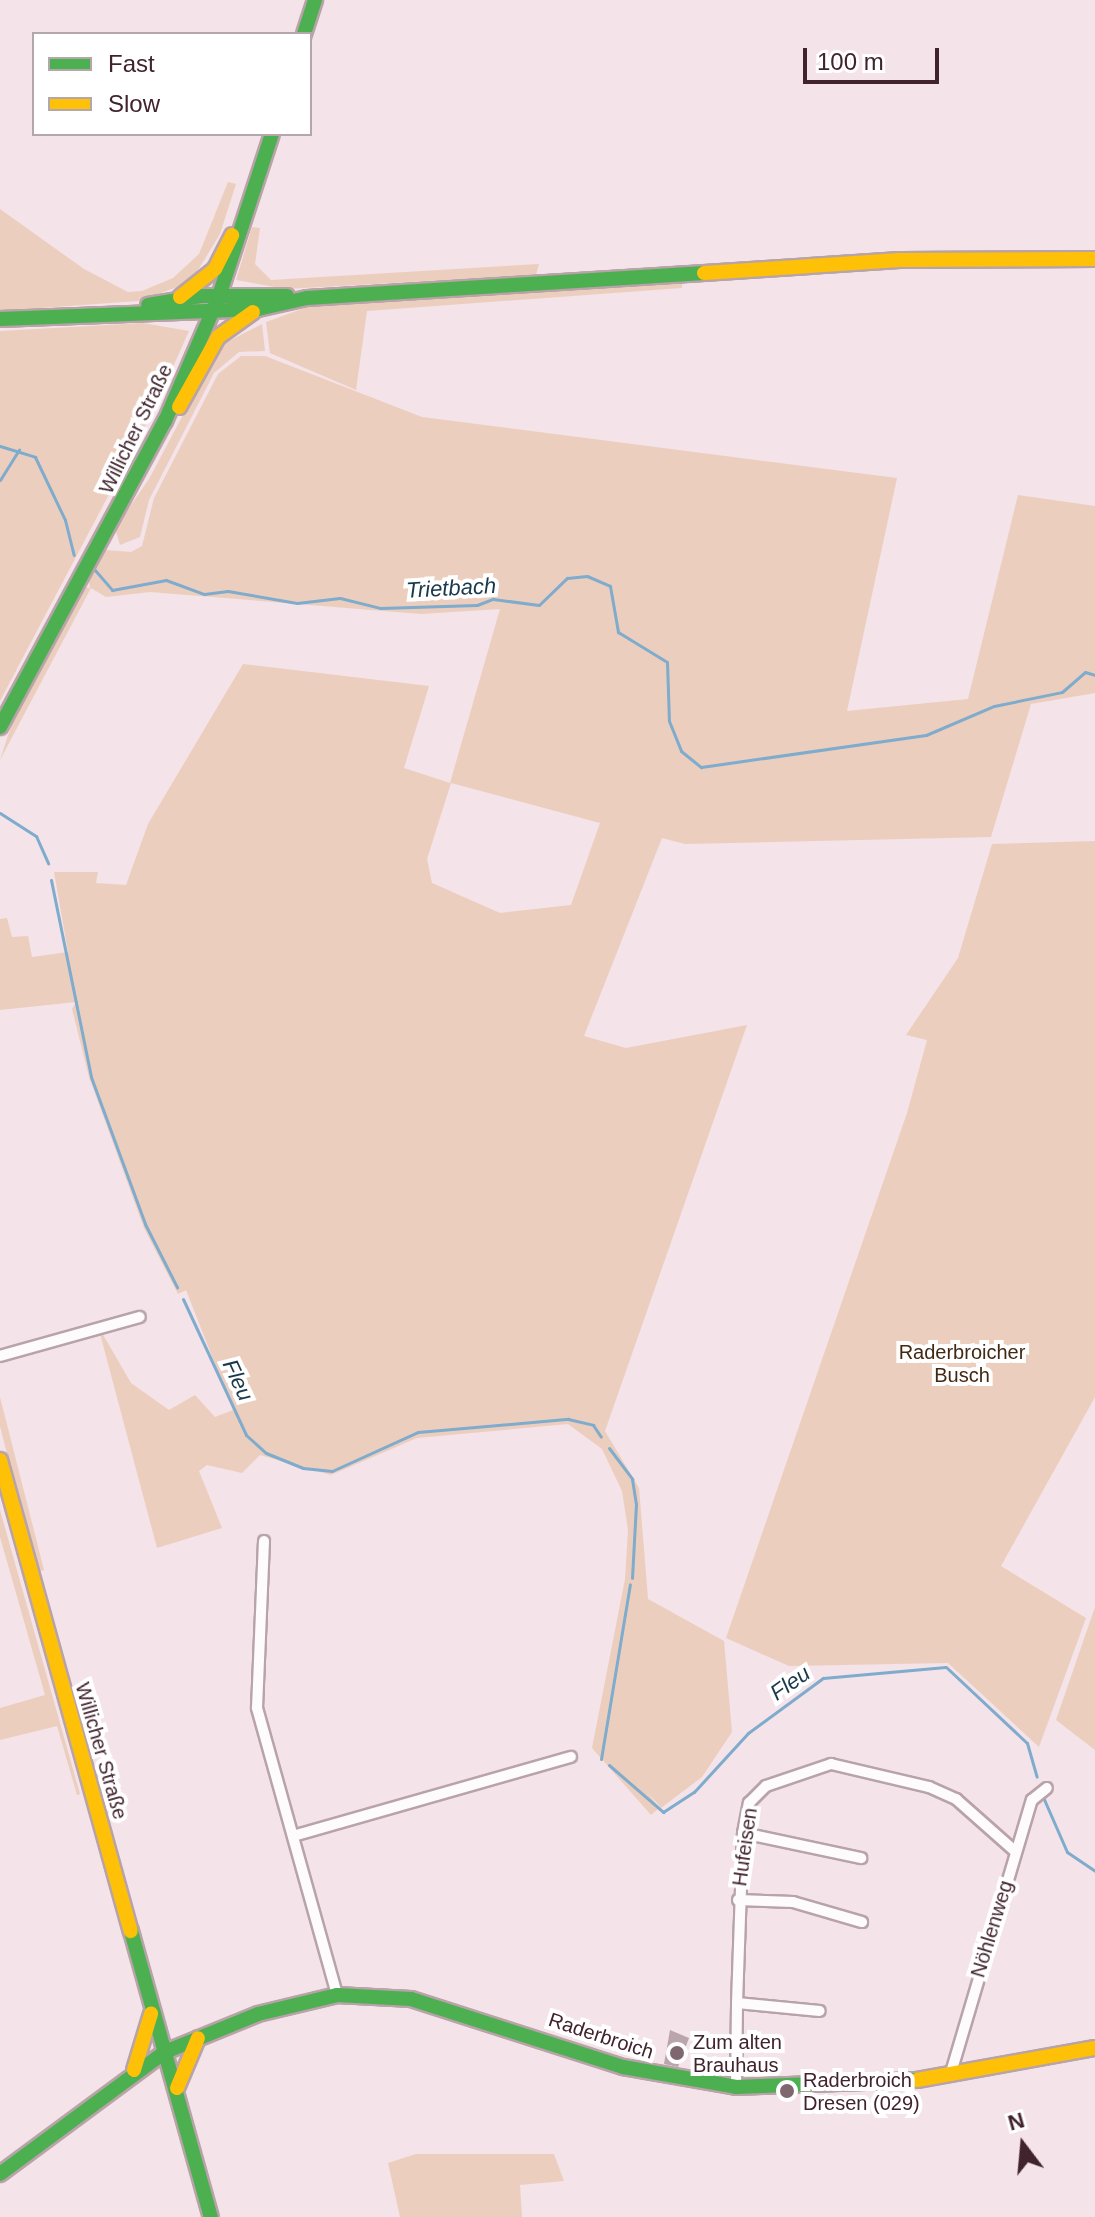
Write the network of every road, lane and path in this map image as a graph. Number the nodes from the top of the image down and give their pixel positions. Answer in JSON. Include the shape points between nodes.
{"nodes":[{"id":1,"x":315,"y":0,"type":"edge"},
{"id":2,"x":305,"y":32,"type":"edge"},
{"id":3,"x":271,"y":136,"type":"edge"},
{"id":4,"x":253,"y":191,"type":"junction"},
{"id":5,"x":1095,"y":259,"type":"edge"},
{"id":6,"x":219,"y":296,"type":"junction"},
{"id":7,"x":307,"y":298,"type":"junction"},
{"id":8,"x":177,"y":299,"type":"junction"},
{"id":9,"x":258,"y":309,"type":"junction"},
{"id":10,"x":113,"y":311,"type":"junction"},
{"id":11,"x":214,"y":311,"type":"junction"},
{"id":12,"x":0,"y":319,"type":"edge"},
{"id":13,"x":165,"y":421,"type":"junction"},
{"id":14,"x":0,"y":727,"type":"edge"},
{"id":15,"x":140,"y":1317,"type":"dead end"},
{"id":16,"x":0,"y":1356,"type":"edge"},
{"id":17,"x":0,"y":1460,"type":"edge"},
{"id":18,"x":264,"y":1541,"type":"dead end"},
{"id":19,"x":571,"y":1757,"type":"dead end"},
{"id":20,"x":1047,"y":1788,"type":"dead end"},
{"id":21,"x":743,"y":1833,"type":"junction"},
{"id":22,"x":293,"y":1836,"type":"junction"},
{"id":23,"x":1016,"y":1852,"type":"junction"},
{"id":24,"x":861,"y":1858,"type":"dead end"},
{"id":25,"x":738,"y":1900,"type":"junction"},
{"id":26,"x":862,"y":1922,"type":"dead end"},
{"id":27,"x":337,"y":1995,"type":"junction"},
{"id":28,"x":737,"y":2003,"type":"junction"},
{"id":29,"x":152,"y":2006,"type":"junction"},
{"id":30,"x":820,"y":2011,"type":"dead end"},
{"id":31,"x":200,"y":2037,"type":"junction"},
{"id":32,"x":1095,"y":2048,"type":"edge"},
{"id":33,"x":165,"y":2052,"type":"junction"},
{"id":34,"x":134,"y":2070,"type":"junction"},
{"id":35,"x":950,"y":2076,"type":"junction"},
{"id":36,"x":736,"y":2087,"type":"junction"},
{"id":37,"x":176,"y":2093,"type":"junction"},
{"id":38,"x":0,"y":2174,"type":"edge"},
{"id":39,"x":211,"y":2217,"type":"edge"}],
"edges":[{"from":1,"to":2,"type":"main road"},
{"from":3,"to":4,"type":"main road","name":"Willicher Straße"},
{"from":4,"to":6,"type":"main road","name":"Willicher Straße"},
{"from":4,"to":8,"type":"main road","via":[[215,269]]},
{"from":5,"to":7,"type":"main road","via":[[900,260]]},
{"from":6,"to":7,"type":"main road"},
{"from":6,"to":8,"type":"main road"},
{"from":6,"to":11,"type":"main road","name":"Willicher Straße"},
{"from":7,"to":9,"type":"main road"},
{"from":8,"to":10,"type":"main road"},
{"from":9,"to":11,"type":"main road"},
{"from":9,"to":13,"type":"main road","via":[[218,337]]},
{"from":10,"to":11,"type":"main road"},
{"from":10,"to":12,"type":"main road"},
{"from":11,"to":13,"type":"main road","name":"Willicher Straße"},
{"from":13,"to":14,"type":"main road","name":"Willicher Straße"},
{"from":15,"to":16,"type":"street"},
{"from":17,"to":29,"type":"main road","name":"Willicher Straße"},
{"from":18,"to":22,"type":"street","via":[[255,1695]]},
{"from":19,"to":22,"type":"street"},
{"from":20,"to":23,"type":"street","name":"Nöhlenweg","via":[[1032,1800]]},
{"from":21,"to":23,"type":"street","name":"Hufeisen","via":[[757,1792],[831,1764],[944,1792]]},
{"from":21,"to":24,"type":"street"},
{"from":21,"to":25,"type":"street","name":"Hufeisen"},
{"from":22,"to":27,"type":"street"},
{"from":23,"to":35,"type":"street","name":"Nöhlenweg"},
{"from":25,"to":26,"type":"street","via":[[793,1902]]},
{"from":25,"to":28,"type":"street","name":"Hufeisen"},
{"from":27,"to":31,"type":"main road","name":"Raderbroich","via":[[268,2011]]},
{"from":27,"to":36,"type":"main road","name":"Raderbroich","via":[[411,1999],[623,2067]]},
{"from":28,"to":30,"type":"street"},
{"from":28,"to":36,"type":"street","name":"Hufeisen"},
{"from":29,"to":33,"type":"main road","name":"Willicher Straße"},
{"from":29,"to":34,"type":"main road"},
{"from":31,"to":33,"type":"main road","name":"Raderbroich"},
{"from":31,"to":37,"type":"main road","via":[[183,2063]]},
{"from":32,"to":35,"type":"main road","name":"Raderbroich"},
{"from":33,"to":34,"type":"main road"},
{"from":33,"to":37,"type":"main road","name":"Willicher Straße"},
{"from":34,"to":38,"type":"main road"},
{"from":35,"to":36,"type":"main road","name":"Raderbroich"},
{"from":37,"to":39,"type":"main road","name":"Willicher Straße"}]}
